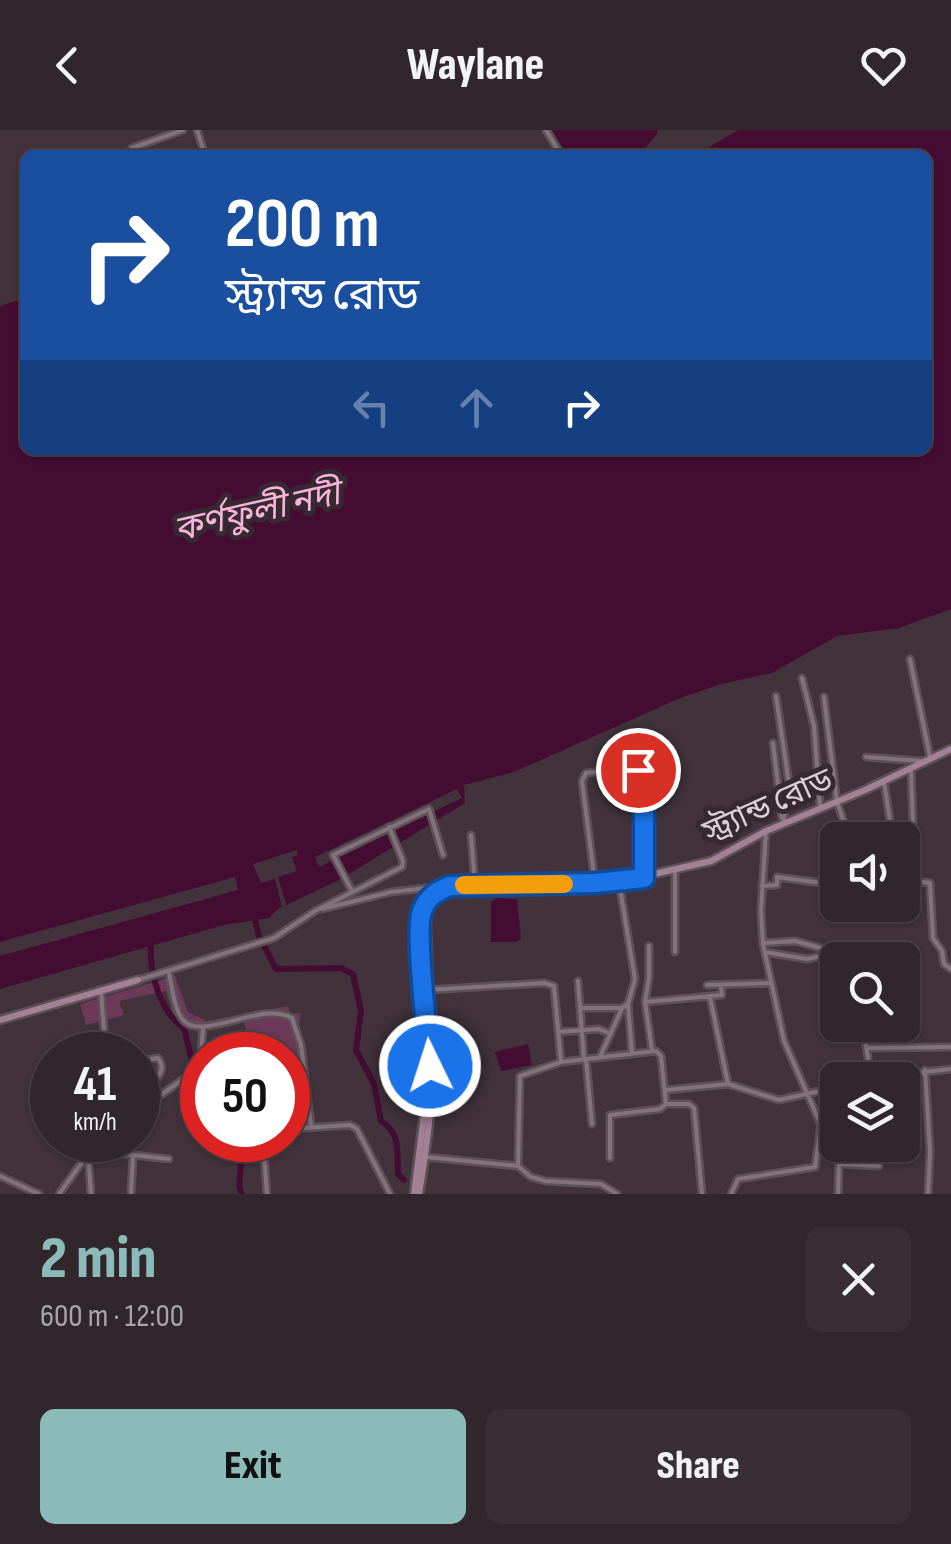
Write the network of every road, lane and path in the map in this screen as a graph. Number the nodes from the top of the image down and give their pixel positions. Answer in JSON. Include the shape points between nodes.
{"nodes":[{"id":1,"x":183,"y":130,"type":"edge"},
{"id":2,"x":132,"y":150,"type":"edge"},
{"id":3,"x":910,"y":659,"type":"dead end"},
{"id":4,"x":802,"y":678,"type":"dead end"},
{"id":5,"x":776,"y":696,"type":"dead end"},
{"id":6,"x":824,"y":696,"type":"dead end"},
{"id":7,"x":773,"y":743,"type":"dead end"},
{"id":8,"x":951,"y":749,"type":"edge"},
{"id":9,"x":866,"y":757,"type":"dead end"},
{"id":10,"x":928,"y":760,"type":"junction"},
{"id":11,"x":911,"y":769,"type":"junction"},
{"id":12,"x":884,"y":782,"type":"junction"},
{"id":13,"x":837,"y":802,"type":"junction"},
{"id":14,"x":820,"y":808,"type":"junction"},
{"id":15,"x":844,"y":822,"type":"edge"},
{"id":16,"x":890,"y":822,"type":"edge"},
{"id":17,"x":783,"y":823,"type":"junction"},
{"id":18,"x":389,"y":828,"type":"junction"},
{"id":19,"x":766,"y":831,"type":"junction"},
{"id":20,"x":470,"y":835,"type":"dead end"},
{"id":21,"x":443,"y":855,"type":"dead end"},
{"id":22,"x":674,"y":870,"type":"junction"},
{"id":23,"x":644,"y":878,"type":"junction"},
{"id":24,"x":619,"y":882,"type":"junction"},
{"id":25,"x":595,"y":883,"type":"junction"},
{"id":26,"x":820,"y":883,"type":"edge"},
{"id":27,"x":475,"y":885,"type":"junction"},
{"id":28,"x":450,"y":886,"type":"junction"},
{"id":29,"x":762,"y":886,"type":"junction"},
{"id":30,"x":352,"y":891,"type":"junction"},
{"id":31,"x":314,"y":911,"type":"junction"},
{"id":32,"x":763,"y":944,"type":"junction"},
{"id":33,"x":649,"y":946,"type":"dead end"},
{"id":34,"x":820,"y":948,"type":"edge"},
{"id":35,"x":674,"y":952,"type":"dead end"},
{"id":36,"x":765,"y":952,"type":"junction"},
{"id":37,"x":820,"y":957,"type":"edge"},
{"id":38,"x":951,"y":969,"type":"edge"},
{"id":39,"x":168,"y":973,"type":"junction"},
{"id":40,"x":138,"y":980,"type":"joint"},
{"id":41,"x":578,"y":981,"type":"dead end"},
{"id":42,"x":770,"y":983,"type":"junction"},
{"id":43,"x":721,"y":984,"type":"junction"},
{"id":44,"x":707,"y":985,"type":"dead end"},
{"id":45,"x":427,"y":990,"type":"junction"},
{"id":46,"x":100,"y":991,"type":"junction"},
{"id":47,"x":710,"y":997,"type":"junction"},
{"id":48,"x":645,"y":1002,"type":"junction"},
{"id":49,"x":628,"y":1004,"type":"junction"},
{"id":50,"x":580,"y":1008,"type":"junction"},
{"id":51,"x":622,"y":1008,"type":"junction"},
{"id":52,"x":0,"y":1020,"type":"edge"},
{"id":53,"x":203,"y":1028,"type":"junction"},
{"id":54,"x":581,"y":1030,"type":"junction"},
{"id":55,"x":104,"y":1032,"type":"edge"},
{"id":56,"x":203,"y":1032,"type":"edge"},
{"id":57,"x":558,"y":1032,"type":"junction"},
{"id":58,"x":612,"y":1034,"type":"junction"},
{"id":59,"x":865,"y":1042,"type":"edge"},
{"id":60,"x":951,"y":1047,"type":"edge"},
{"id":61,"x":866,"y":1048,"type":"junction"},
{"id":62,"x":652,"y":1050,"type":"junction"},
{"id":63,"x":632,"y":1053,"type":"junction"},
{"id":64,"x":600,"y":1057,"type":"junction"},
{"id":65,"x":585,"y":1059,"type":"junction"},
{"id":66,"x":560,"y":1062,"type":"junction"},
{"id":67,"x":868,"y":1062,"type":"edge"},
{"id":68,"x":951,"y":1069,"type":"edge"},
{"id":69,"x":925,"y":1070,"type":"junction"},
{"id":70,"x":920,"y":1071,"type":"edge"},
{"id":71,"x":728,"y":1084,"type":"junction"},
{"id":72,"x":665,"y":1090,"type":"junction"},
{"id":73,"x":820,"y":1093,"type":"edge"},
{"id":74,"x":138,"y":1096,"type":"edge"},
{"id":75,"x":810,"y":1096,"type":"junction"},
{"id":76,"x":666,"y":1104,"type":"junction"},
{"id":77,"x":820,"y":1120,"type":"edge"},
{"id":78,"x":592,"y":1124,"type":"dead end"},
{"id":79,"x":311,"y":1126,"type":"joint"},
{"id":80,"x":820,"y":1139,"type":"edge"},
{"id":81,"x":424,"y":1156,"type":"junction"},
{"id":82,"x":160,"y":1158,"type":"edge"},
{"id":83,"x":610,"y":1158,"type":"dead end"},
{"id":84,"x":168,"y":1159,"type":"dead end"},
{"id":85,"x":82,"y":1162,"type":"edge"},
{"id":86,"x":89,"y":1162,"type":"edge"},
{"id":87,"x":133,"y":1162,"type":"edge"},
{"id":88,"x":265,"y":1162,"type":"edge"},
{"id":89,"x":518,"y":1166,"type":"junction"},
{"id":90,"x":879,"y":1166,"type":"dead end"},
{"id":91,"x":0,"y":1176,"type":"edge"},
{"id":92,"x":417,"y":1193,"type":"edge"},
{"id":93,"x":38,"y":1194,"type":"edge"},
{"id":94,"x":58,"y":1194,"type":"edge"},
{"id":95,"x":91,"y":1194,"type":"edge"},
{"id":96,"x":131,"y":1194,"type":"edge"},
{"id":97,"x":267,"y":1194,"type":"edge"},
{"id":98,"x":390,"y":1194,"type":"edge"},
{"id":99,"x":406,"y":1194,"type":"edge"},
{"id":100,"x":617,"y":1194,"type":"edge"},
{"id":101,"x":702,"y":1194,"type":"edge"},
{"id":102,"x":731,"y":1194,"type":"edge"},
{"id":103,"x":838,"y":1194,"type":"edge"},
{"id":104,"x":928,"y":1194,"type":"edge"}],
"edges":[{"from":1,"to":2,"type":"street"},
{"from":3,"to":10,"type":"street"},
{"from":4,"to":14,"type":"street","via":[[814,726]]},
{"from":5,"to":17,"type":"street","via":[[790,784]]},
{"from":6,"to":13,"type":"street"},
{"from":7,"to":17,"type":"street"},
{"from":8,"to":10,"type":"main road","name":"স্ট্র্যান্ড রোড"},
{"from":9,"to":10,"type":"street"},
{"from":10,"to":11,"type":"main road","name":"স্ট্র্যান্ড রোড"},
{"from":11,"to":12,"type":"main road","name":"স্ট্র্যান্ড রোড"},
{"from":11,"to":38,"type":"street","via":[[915,881],[930,883],[933,938]]},
{"from":12,"to":13,"type":"main road","name":"স্ট্র্যান্ড রোড"},
{"from":12,"to":16,"type":"street"},
{"from":13,"to":14,"type":"main road","name":"স্ট্র্যান্ড রোড"},
{"from":13,"to":15,"type":"street"},
{"from":14,"to":17,"type":"main road","name":"স্ট্র্যান্ড রোড"},
{"from":17,"to":19,"type":"main road","name":"স্ট্র্যান্ড রোড"},
{"from":18,"to":21,"type":"street","via":[[429,809]]},
{"from":18,"to":30,"type":"street","via":[[402,867]]},
{"from":18,"to":30,"type":"street","via":[[333,855]]},
{"from":19,"to":22,"type":"main road","name":"স্ট্র্যান্ড রোড","via":[[710,861]]},
{"from":19,"to":29,"type":"street"},
{"from":20,"to":27,"type":"street"},
{"from":22,"to":23,"type":"main road","name":"স্ট্র্যান্ড রোড"},
{"from":22,"to":35,"type":"street"},
{"from":23,"to":24,"type":"main road","name":"স্ট্র্যান্ড রোড"},
{"from":23,"to":25,"type":"street","via":[[640,773],[634,768],[586,773],[582,780]]},
{"from":24,"to":25,"type":"main road","name":"স্ট্র্যান্ড রোড"},
{"from":24,"to":49,"type":"street","via":[[635,979]]},
{"from":25,"to":27,"type":"main road","name":"স্ট্র্যান্ড রোড"},
{"from":26,"to":29,"type":"street","via":[[778,877],[777,885]]},
{"from":27,"to":28,"type":"main road","name":"স্ট্র্যান্ড রোড"},
{"from":28,"to":31,"type":"street"},
{"from":28,"to":45,"type":"main road","via":[[426,904],[419,931]]},
{"from":29,"to":32,"type":"street"},
{"from":30,"to":31,"type":"street"},
{"from":31,"to":39,"type":"street","via":[[274,938]]},
{"from":32,"to":34,"type":"street","via":[[795,941]]},
{"from":32,"to":36,"type":"street"},
{"from":33,"to":48,"type":"street"},
{"from":36,"to":37,"type":"street"},
{"from":36,"to":42,"type":"street"},
{"from":39,"to":40,"type":"street"},
{"from":39,"to":53,"type":"street","via":[[184,1021]]},
{"from":40,"to":46,"type":"main road"},
{"from":41,"to":50,"type":"street"},
{"from":42,"to":43,"type":"street"},
{"from":42,"to":75,"type":"street","via":[[784,1040]]},
{"from":43,"to":44,"type":"street"},
{"from":43,"to":47,"type":"street","via":[[722,995]]},
{"from":45,"to":57,"type":"street","via":[[550,984]]},
{"from":45,"to":81,"type":"main road"},
{"from":46,"to":52,"type":"main road"},
{"from":46,"to":55,"type":"street"},
{"from":47,"to":48,"type":"street"},
{"from":47,"to":71,"type":"street"},
{"from":48,"to":62,"type":"street"},
{"from":49,"to":51,"type":"street"},
{"from":49,"to":63,"type":"street"},
{"from":50,"to":51,"type":"street"},
{"from":50,"to":54,"type":"street"},
{"from":51,"to":58,"type":"street"},
{"from":53,"to":56,"type":"street"},
{"from":53,"to":79,"type":"street","via":[[277,1012],[292,1018]]},
{"from":54,"to":57,"type":"street"},
{"from":54,"to":58,"type":"street"},
{"from":54,"to":65,"type":"street"},
{"from":57,"to":66,"type":"street"},
{"from":58,"to":64,"type":"street"},
{"from":59,"to":61,"type":"street"},
{"from":60,"to":61,"type":"street"},
{"from":61,"to":67,"type":"street"},
{"from":62,"to":63,"type":"street"},
{"from":62,"to":72,"type":"street","via":[[661,1056]]},
{"from":63,"to":64,"type":"street"},
{"from":64,"to":65,"type":"street"},
{"from":65,"to":66,"type":"street"},
{"from":65,"to":78,"type":"street"},
{"from":66,"to":89,"type":"street","via":[[520,1076]]},
{"from":68,"to":69,"type":"street"},
{"from":69,"to":70,"type":"street"},
{"from":69,"to":104,"type":"street"},
{"from":71,"to":72,"type":"street"},
{"from":71,"to":75,"type":"street","via":[[779,1100]]},
{"from":72,"to":76,"type":"street"},
{"from":73,"to":75,"type":"street"},
{"from":74,"to":74,"type":"street","via":[[160,1076],[158,1058],[140,1061]]},
{"from":75,"to":77,"type":"street"},
{"from":76,"to":83,"type":"street","via":[[610,1116]]},
{"from":76,"to":101,"type":"street","via":[[694,1108]]},
{"from":79,"to":98,"type":"street","via":[[357,1129]]},
{"from":80,"to":102,"type":"street","via":[[816,1166],[738,1179]]},
{"from":81,"to":89,"type":"street"},
{"from":81,"to":92,"type":"main road"},
{"from":82,"to":84,"type":"street"},
{"from":85,"to":94,"type":"street"},
{"from":86,"to":95,"type":"street"},
{"from":87,"to":96,"type":"street"},
{"from":88,"to":97,"type":"street"},
{"from":89,"to":100,"type":"street","via":[[545,1181],[601,1184]]},
{"from":90,"to":103,"type":"street","via":[[838,1165]]},
{"from":91,"to":93,"type":"street"},
{"from":92,"to":99,"type":"main road"}]}
